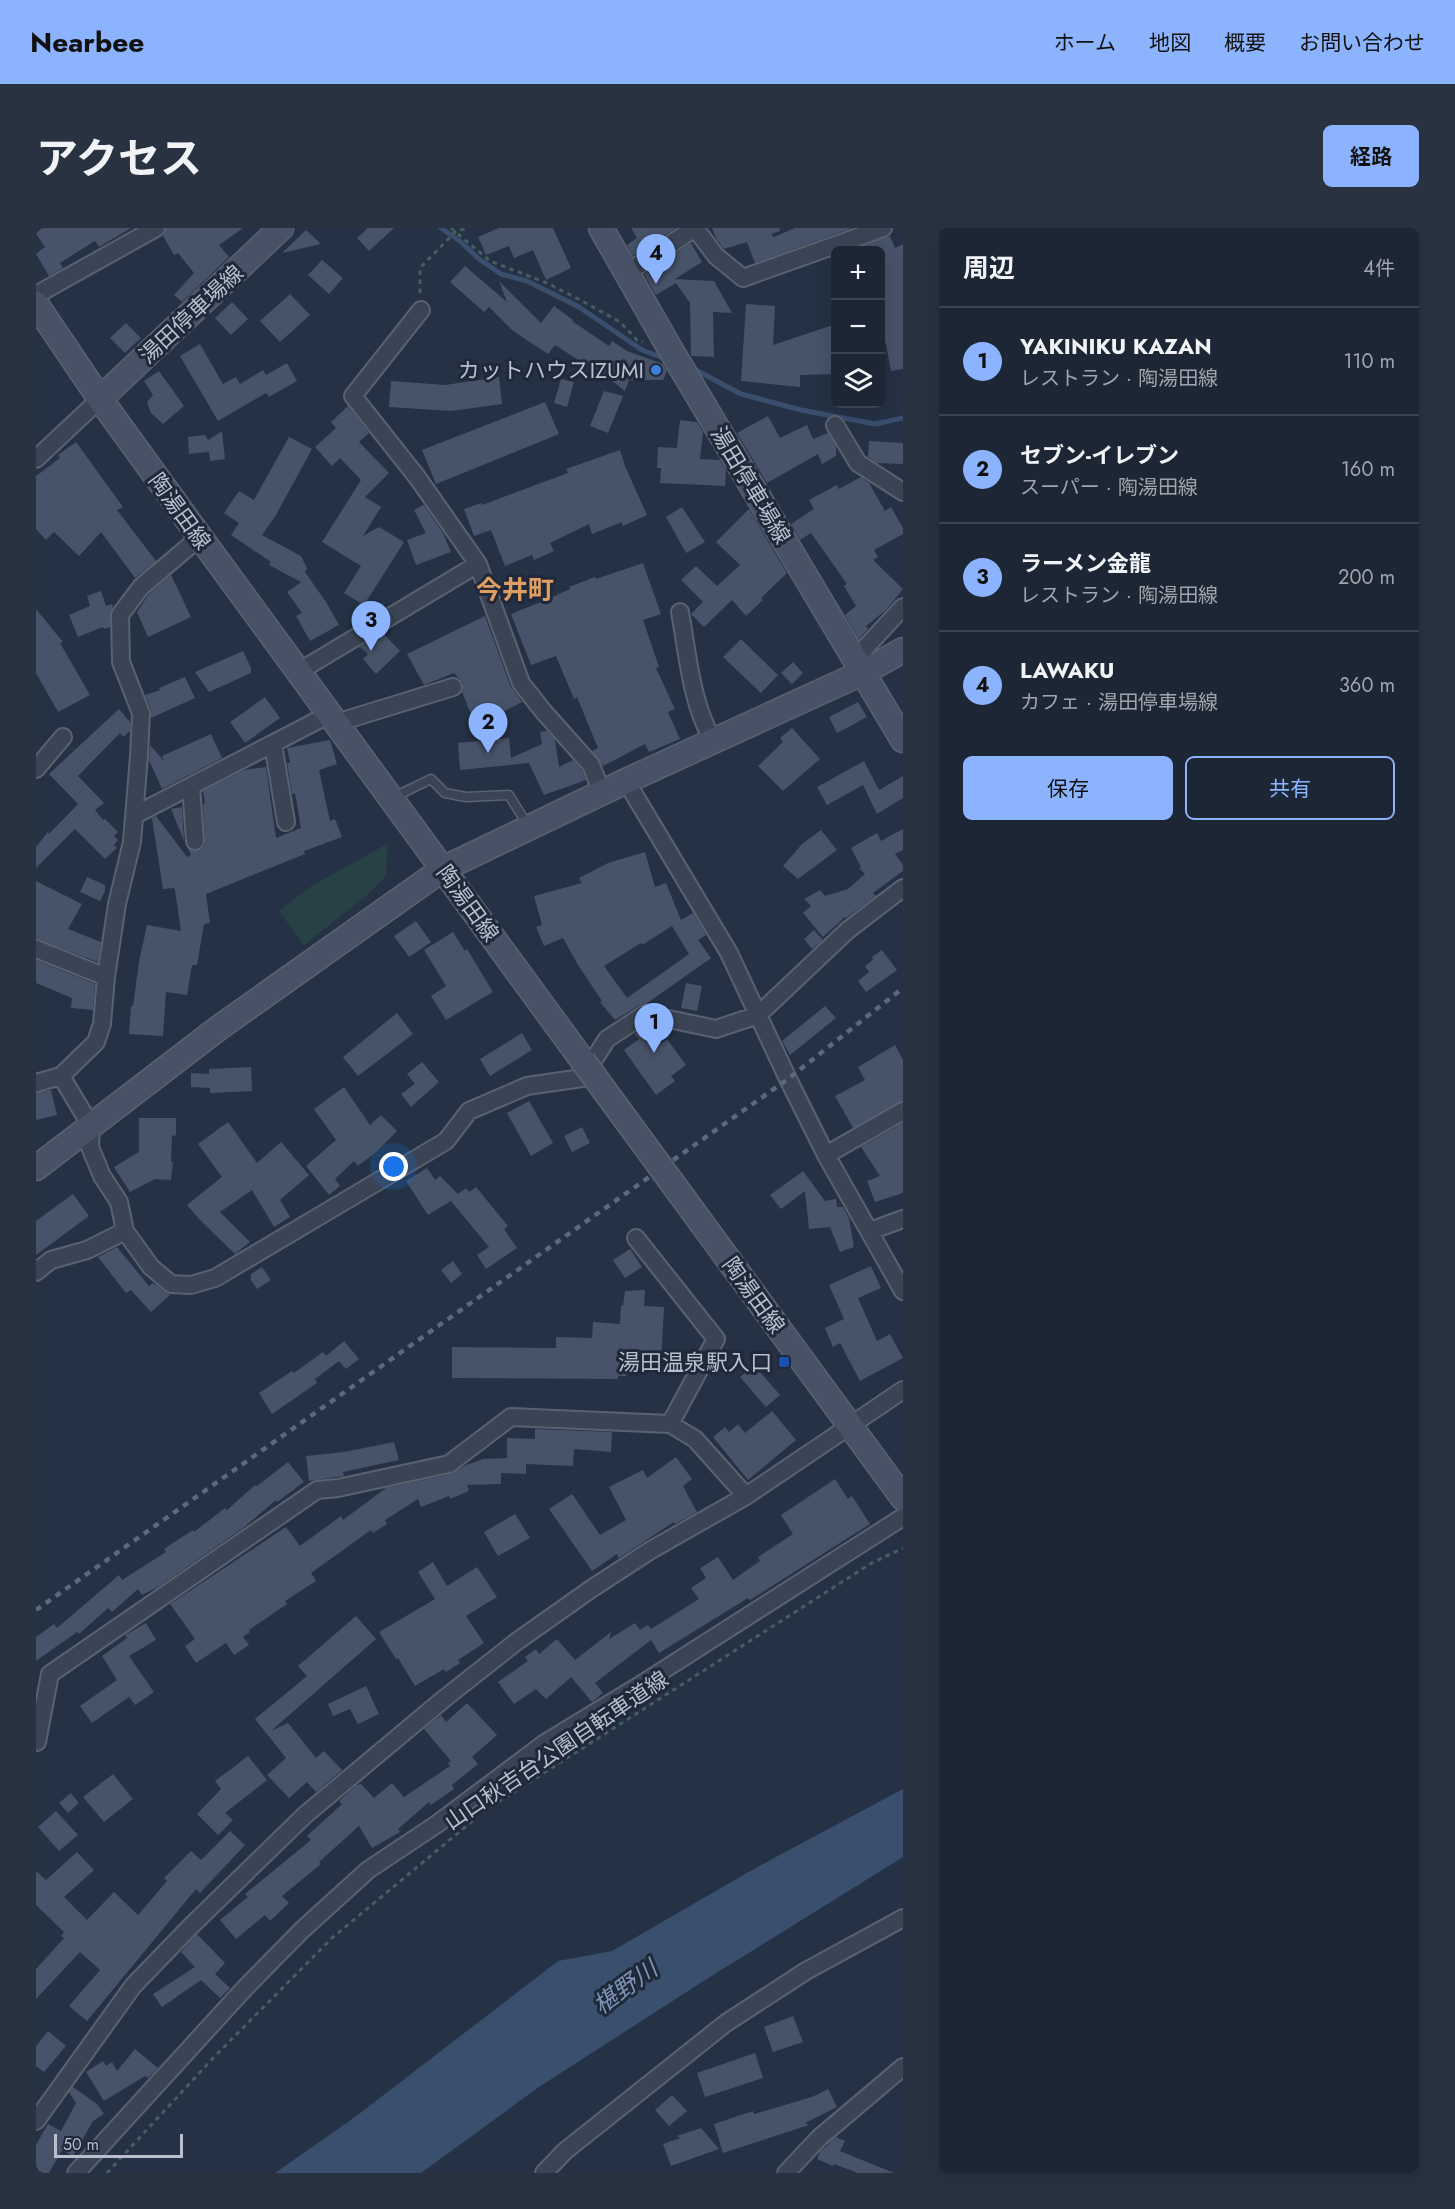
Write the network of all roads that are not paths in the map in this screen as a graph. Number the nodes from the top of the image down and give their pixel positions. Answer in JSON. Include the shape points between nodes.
{"nodes":[{"id":1,"x":156,"y":228,"type":"edge"},
{"id":2,"x":281,"y":228,"type":"edge"},
{"id":3,"x":602,"y":228,"type":"edge"},
{"id":4,"x":883,"y":228,"type":"edge"},
{"id":5,"x":628,"y":272,"type":"junction"},
{"id":6,"x":36,"y":295,"type":"edge"},
{"id":7,"x":36,"y":304,"type":"edge"},
{"id":8,"x":421,"y":310,"type":"road end"},
{"id":9,"x":100,"y":399,"type":"junction"},
{"id":10,"x":835,"y":425,"type":"dead end"},
{"id":11,"x":36,"y":459,"type":"edge"},
{"id":12,"x":903,"y":492,"type":"edge"},
{"id":13,"x":200,"y":537,"type":"junction"},
{"id":14,"x":478,"y":564,"type":"junction"},
{"id":15,"x":903,"y":607,"type":"edge"},
{"id":16,"x":680,"y":612,"type":"dead end"},
{"id":17,"x":903,"y":650,"type":"edge"},
{"id":18,"x":859,"y":666,"type":"junction"},
{"id":19,"x":298,"y":672,"type":"junction"},
{"id":20,"x":453,"y":687,"type":"dead end"},
{"id":21,"x":333,"y":718,"type":"junction"},
{"id":22,"x":63,"y":738,"type":"dead end"},
{"id":23,"x":903,"y":740,"type":"edge"},
{"id":24,"x":713,"y":741,"type":"junction"},
{"id":25,"x":273,"y":744,"type":"junction"},
{"id":26,"x":36,"y":769,"type":"edge"},
{"id":27,"x":626,"y":781,"type":"junction"},
{"id":28,"x":191,"y":786,"type":"junction"},
{"id":29,"x":602,"y":793,"type":"junction"},
{"id":30,"x":391,"y":799,"type":"junction"},
{"id":31,"x":135,"y":815,"type":"junction"},
{"id":32,"x":286,"y":822,"type":"dead end"},
{"id":33,"x":529,"y":827,"type":"junction"},
{"id":34,"x":195,"y":841,"type":"dead end"},
{"id":35,"x":443,"y":869,"type":"junction"},
{"id":36,"x":903,"y":888,"type":"edge"},
{"id":37,"x":36,"y":949,"type":"edge"},
{"id":38,"x":105,"y":977,"type":"junction"},
{"id":39,"x":758,"y":1015,"type":"junction"},
{"id":40,"x":61,"y":1076,"type":"junction"},
{"id":41,"x":36,"y":1083,"type":"edge"},
{"id":42,"x":903,"y":1111,"type":"edge"},
{"id":43,"x":91,"y":1126,"type":"junction"},
{"id":44,"x":826,"y":1155,"type":"junction"},
{"id":45,"x":36,"y":1168,"type":"edge"},
{"id":46,"x":903,"y":1219,"type":"edge"},
{"id":47,"x":124,"y":1231,"type":"junction"},
{"id":48,"x":870,"y":1231,"type":"junction"},
{"id":49,"x":636,"y":1238,"type":"dead end"},
{"id":50,"x":36,"y":1272,"type":"edge"},
{"id":51,"x":903,"y":1291,"type":"edge"},
{"id":52,"x":903,"y":1389,"type":"edge"},
{"id":53,"x":670,"y":1424,"type":"junction"},
{"id":54,"x":850,"y":1426,"type":"junction"},
{"id":55,"x":746,"y":1496,"type":"junction"},
{"id":56,"x":903,"y":1498,"type":"edge"},
{"id":57,"x":903,"y":1517,"type":"edge"},
{"id":58,"x":38,"y":1742,"type":"dead end"},
{"id":59,"x":903,"y":1918,"type":"edge"},
{"id":60,"x":903,"y":2067,"type":"edge"},
{"id":61,"x":36,"y":2121,"type":"edge"},
{"id":62,"x":75,"y":2173,"type":"edge"},
{"id":63,"x":544,"y":2173,"type":"edge"},
{"id":64,"x":786,"y":2173,"type":"edge"}],
"edges":[{"from":1,"to":6,"type":"street"},
{"from":2,"to":9,"type":"main road","name":"湯田停車場線"},
{"from":3,"to":5,"type":"main road","name":"湯田停車場線"},
{"from":4,"to":5,"type":"street","via":[[743,278],[716,255],[695,228]]},
{"from":5,"to":18,"type":"main road","name":"湯田停車場線"},
{"from":7,"to":9,"type":"main road","name":"陶湯田線"},
{"from":8,"to":14,"type":"street","via":[[353,396]]},
{"from":9,"to":11,"type":"street"},
{"from":9,"to":13,"type":"main road","name":"陶湯田線"},
{"from":10,"to":12,"type":"street","via":[[858,463]]},
{"from":13,"to":19,"type":"main road","name":"陶湯田線"},
{"from":13,"to":31,"type":"street","via":[[141,587],[120,615],[121,662],[141,713]]},
{"from":14,"to":19,"type":"street"},
{"from":14,"to":29,"type":"street","via":[[520,683],[591,765]]},
{"from":15,"to":18,"type":"street"},
{"from":16,"to":24,"type":"street","via":[[695,700]]},
{"from":17,"to":18,"type":"main road"},
{"from":18,"to":23,"type":"main road","name":"湯田停車場線"},
{"from":18,"to":24,"type":"main road"},
{"from":19,"to":21,"type":"main road","name":"陶湯田線"},
{"from":20,"to":21,"type":"street"},
{"from":21,"to":25,"type":"street"},
{"from":21,"to":30,"type":"main road","name":"陶湯田線"},
{"from":22,"to":26,"type":"street"},
{"from":24,"to":27,"type":"main road"},
{"from":25,"to":28,"type":"street"},
{"from":25,"to":32,"type":"street"},
{"from":27,"to":29,"type":"main road"},
{"from":27,"to":39,"type":"street","via":[[729,952]]},
{"from":28,"to":31,"type":"street"},
{"from":28,"to":34,"type":"street"},
{"from":29,"to":33,"type":"main road"},
{"from":30,"to":33,"type":"lane","via":[[431,779],[446,793],[466,797],[509,795]]},
{"from":30,"to":35,"type":"main road","name":"陶湯田線"},
{"from":31,"to":38,"type":"street"},
{"from":33,"to":35,"type":"main road"},
{"from":35,"to":43,"type":"main road","via":[[220,1027]]},
{"from":35,"to":54,"type":"main road","name":"陶湯田線","bridge":true},
{"from":36,"to":39,"type":"street","via":[[848,930]]},
{"from":37,"to":38,"type":"street"},
{"from":38,"to":40,"type":"street","via":[[102,1024],[96,1042]]},
{"from":39,"to":44,"type":"street"},
{"from":39,"to":47,"type":"street","via":[[716,1029],[645,1014],[607,1039],[582,1078],[527,1086],[469,1111],[446,1141],[215,1278],[191,1285],[171,1284],[151,1267]]},
{"from":40,"to":41,"type":"street"},
{"from":40,"to":43,"type":"street"},
{"from":42,"to":44,"type":"street"},
{"from":43,"to":45,"type":"main road"},
{"from":43,"to":47,"type":"street","via":[[90,1148],[119,1202]]},
{"from":44,"to":48,"type":"street"},
{"from":46,"to":48,"type":"street"},
{"from":47,"to":50,"type":"street","via":[[87,1250],[51,1260]]},
{"from":48,"to":51,"type":"street"},
{"from":49,"to":53,"type":"street","via":[[716,1339]]},
{"from":52,"to":54,"type":"street"},
{"from":53,"to":55,"type":"street","via":[[694,1439]]},
{"from":53,"to":58,"type":"street","via":[[511,1417],[449,1464],[317,1491],[50,1674]]},
{"from":54,"to":55,"type":"street"},
{"from":54,"to":56,"type":"main road","name":"陶湯田線"},
{"from":55,"to":61,"type":"street","via":[[651,1550],[526,1635],[305,1815],[134,1986]]},
{"from":57,"to":62,"type":"street","via":[[545,1743],[368,1870],[244,1988]]},
{"from":59,"to":63,"type":"street","via":[[806,1971],[726,2023],[565,2151]]},
{"from":60,"to":64,"type":"street","via":[[819,2138]]}]}
